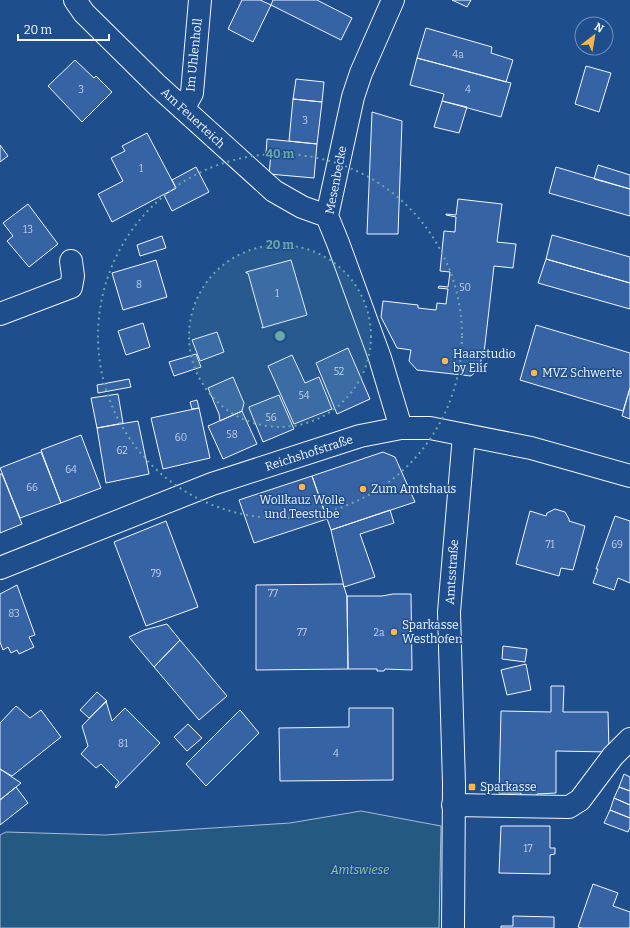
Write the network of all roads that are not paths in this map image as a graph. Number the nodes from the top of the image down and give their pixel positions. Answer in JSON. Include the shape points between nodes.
{"nodes":[{"id":1,"x":75,"y":0,"type":"edge"},
{"id":2,"x":200,"y":0,"type":"edge"},
{"id":3,"x":393,"y":0,"type":"edge"},
{"id":4,"x":183,"y":109,"type":"junction"},
{"id":5,"x":327,"y":216,"type":"junction"},
{"id":6,"x":71,"y":261,"type":"dead end"},
{"id":7,"x":4,"y":307,"type":"edge"},
{"id":8,"x":401,"y":428,"type":"junction"},
{"id":9,"x":464,"y":435,"type":"junction"},
{"id":10,"x":630,"y":476,"type":"edge"},
{"id":11,"x":0,"y":568,"type":"edge"},
{"id":12,"x":630,"y":739,"type":"edge"},
{"id":13,"x":453,"y":805,"type":"junction"},
{"id":14,"x":453,"y":928,"type":"edge"}],
"edges":[{"from":1,"to":4,"type":"street","name":"Am Feuerteich","via":[[84,13]]},
{"from":2,"to":4,"type":"street","name":"Im Uhlenholl","via":[[192,93]]},
{"from":3,"to":5,"type":"street","name":"Mesenbecke","via":[[353,97]]},
{"from":4,"to":5,"type":"street","name":"Am Feuerteich","via":[[274,191],[302,207]]},
{"from":5,"to":8,"type":"street","name":"Mesenbecke","via":[[380,358]]},
{"from":6,"to":7,"type":"street","via":[[71,287]]},
{"from":8,"to":9,"type":"street","name":"Reichshofstraße","via":[[430,428]]},
{"from":8,"to":11,"type":"street","name":"Reichshofstraße","via":[[360,436],[212,484]]},
{"from":9,"to":10,"type":"street","name":"Reichshofstraße","via":[[531,448]]},
{"from":9,"to":13,"type":"street","name":"Amtsstraße","via":[[449,612]]},
{"from":12,"to":13,"type":"street","via":[[580,800],[569,807]]},
{"from":13,"to":14,"type":"street","name":"Amtsstraße"}]}
